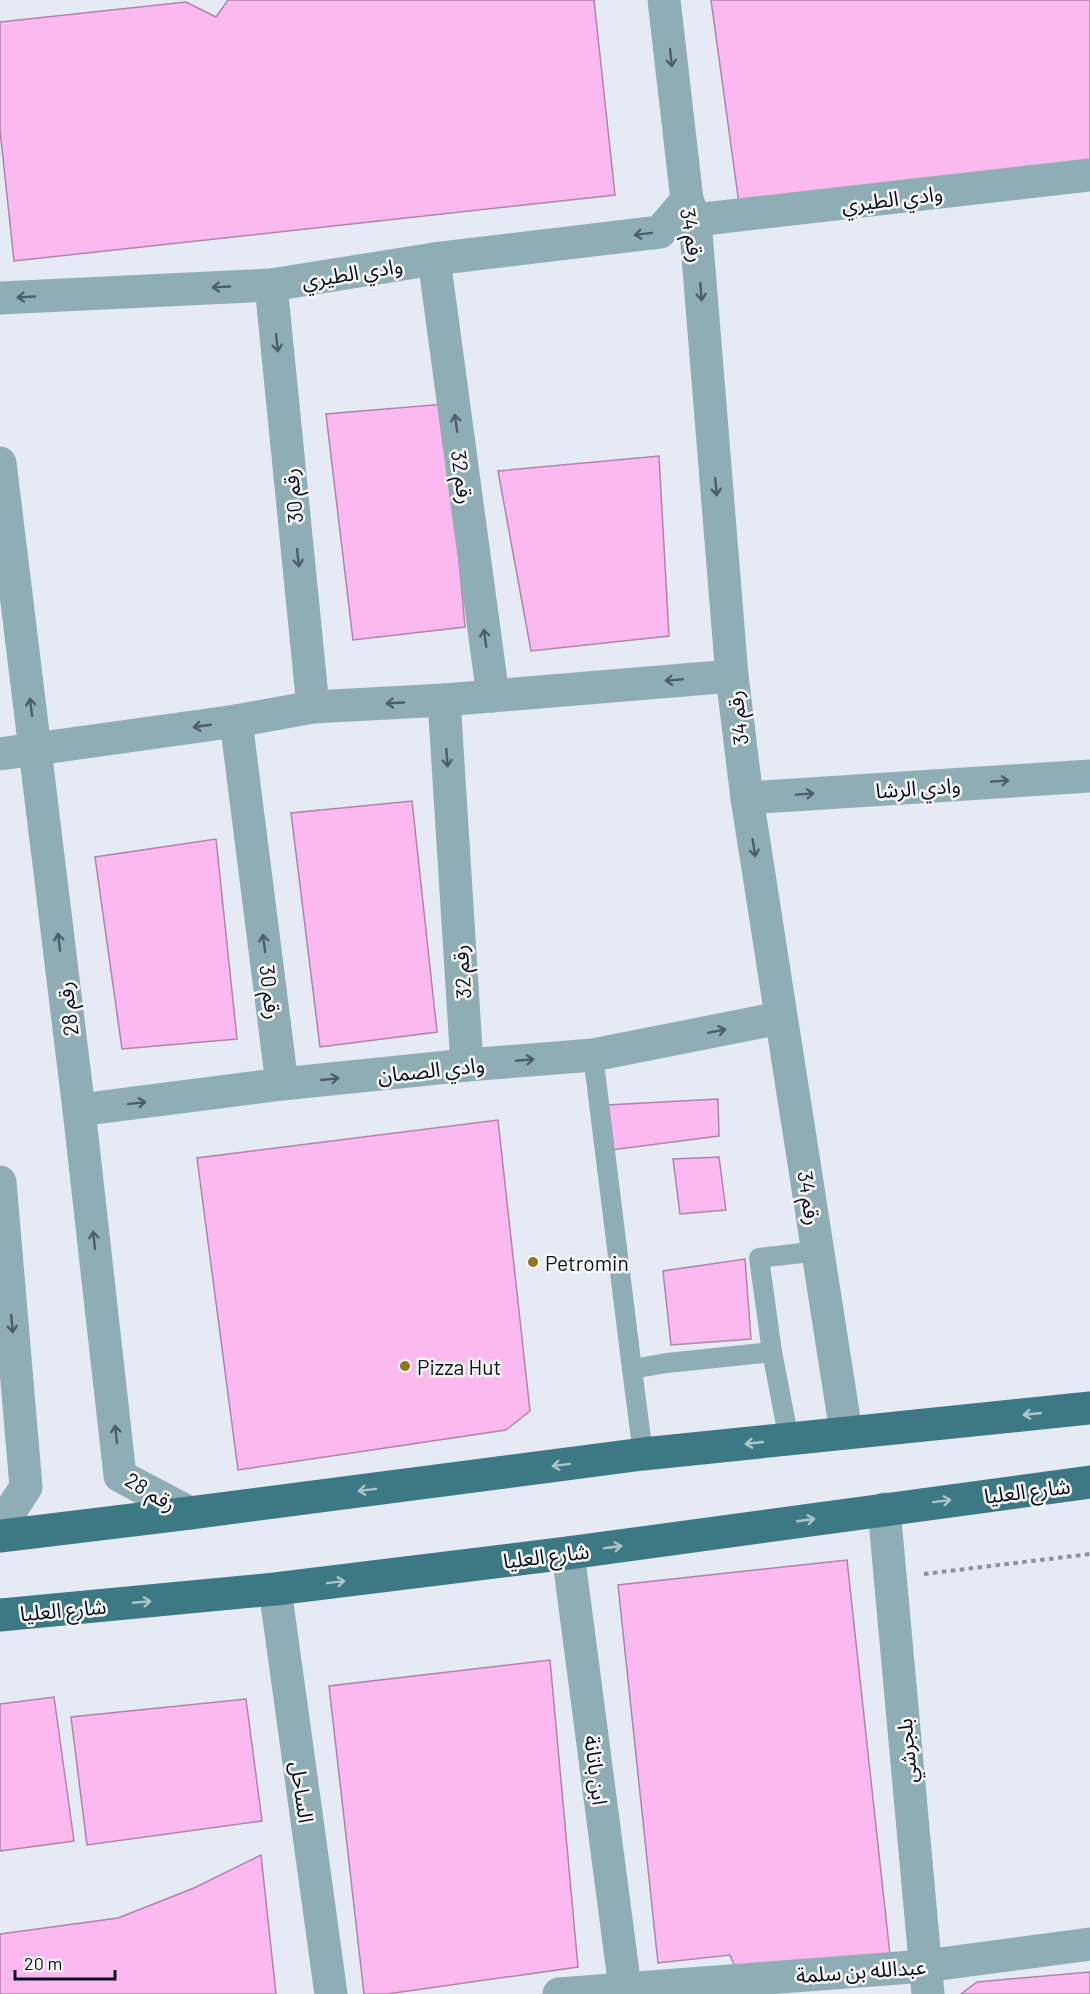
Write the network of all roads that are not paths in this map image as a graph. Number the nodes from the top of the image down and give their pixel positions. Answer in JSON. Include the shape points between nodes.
{"nodes":[{"id":1,"x":664,"y":0,"type":"edge"},
{"id":2,"x":1090,"y":175,"type":"edge"},
{"id":3,"x":691,"y":210,"type":"junction"},
{"id":4,"x":434,"y":259,"type":"junction"},
{"id":5,"x":271,"y":285,"type":"junction"},
{"id":6,"x":0,"y":298,"type":"edge"},
{"id":7,"x":0,"y":463,"type":"edge"},
{"id":8,"x":732,"y":675,"type":"junction"},
{"id":9,"x":493,"y":696,"type":"junction"},
{"id":10,"x":444,"y":700,"type":"junction"},
{"id":11,"x":313,"y":707,"type":"junction"},
{"id":12,"x":236,"y":721,"type":"junction"},
{"id":13,"x":36,"y":749,"type":"junction"},
{"id":14,"x":0,"y":754,"type":"edge"},
{"id":15,"x":1090,"y":776,"type":"edge"},
{"id":16,"x":747,"y":798,"type":"junction"},
{"id":17,"x":780,"y":1018,"type":"junction"},
{"id":18,"x":593,"y":1055,"type":"junction"},
{"id":19,"x":467,"y":1065,"type":"junction"},
{"id":20,"x":282,"y":1084,"type":"junction"},
{"id":21,"x":79,"y":1110,"type":"junction"},
{"id":22,"x":0,"y":1182,"type":"edge"},
{"id":23,"x":819,"y":1251,"type":"junction"},
{"id":24,"x":772,"y":1352,"type":"junction"},
{"id":25,"x":632,"y":1369,"type":"junction"},
{"id":26,"x":1090,"y":1408,"type":"edge"},
{"id":27,"x":846,"y":1432,"type":"junction"},
{"id":28,"x":789,"y":1440,"type":"junction"},
{"id":29,"x":643,"y":1454,"type":"junction"},
{"id":30,"x":1090,"y":1482,"type":"edge"},
{"id":31,"x":884,"y":1509,"type":"junction"},
{"id":32,"x":190,"y":1513,"type":"junction"},
{"id":33,"x":0,"y":1527,"type":"edge"},
{"id":34,"x":0,"y":1536,"type":"edge"},
{"id":35,"x":568,"y":1553,"type":"junction"},
{"id":36,"x":275,"y":1589,"type":"junction"},
{"id":37,"x":0,"y":1615,"type":"edge"},
{"id":38,"x":1090,"y":1944,"type":"edge"},
{"id":39,"x":926,"y":1980,"type":"edge"},
{"id":40,"x":743,"y":1986,"type":"edge"},
{"id":41,"x":625,"y":1988,"type":"junction"},
{"id":42,"x":331,"y":1994,"type":"edge"},
{"id":43,"x":559,"y":1994,"type":"edge"}],
"edges":[{"from":1,"to":3,"type":"street","name":"رقم 34","one_way":true},
{"from":2,"to":3,"type":"street","name":"وادي الطيري"},
{"from":3,"to":4,"type":"street","name":"وادي الطيري","one_way":true,"via":[[660,232]]},
{"from":3,"to":8,"type":"street","name":"رقم 34","one_way":true},
{"from":4,"to":5,"type":"street","name":"وادي الطيري"},
{"from":9,"to":4,"type":"street","name":"رقم 32","one_way":true},
{"from":5,"to":6,"type":"street","name":"وادي الطيري","one_way":true},
{"from":5,"to":11,"type":"street","name":"رقم 30","one_way":true},
{"from":13,"to":7,"type":"street","name":"رقم 28","one_way":true},
{"from":8,"to":9,"type":"street","one_way":true},
{"from":8,"to":16,"type":"street","name":"رقم 34"},
{"from":9,"to":10,"type":"street"},
{"from":10,"to":11,"type":"street","one_way":true},
{"from":10,"to":19,"type":"street","name":"رقم 32","one_way":true},
{"from":11,"to":12,"type":"street"},
{"from":12,"to":13,"type":"street","one_way":true},
{"from":20,"to":12,"type":"street","name":"رقم 30","one_way":true},
{"from":13,"to":14,"type":"street"},
{"from":21,"to":13,"type":"street","name":"رقم 28","one_way":true},
{"from":16,"to":15,"type":"street","name":"وادي الرشا","one_way":true},
{"from":16,"to":17,"type":"street","name":"رقم 34","one_way":true},
{"from":18,"to":17,"type":"street","name":"وادي الصمان","one_way":true},
{"from":17,"to":23,"type":"street","name":"رقم 34"},
{"from":19,"to":18,"type":"street","name":"وادي الصمان","one_way":true},
{"from":18,"to":25,"type":"lane"},
{"from":20,"to":19,"type":"street","name":"وادي الصمان","one_way":true},
{"from":21,"to":20,"type":"street","name":"وادي الصمان","one_way":true},
{"from":32,"to":21,"type":"street","name":"رقم 28","one_way":true,"via":[[120,1476]]},
{"from":22,"to":33,"type":"street","one_way":true,"via":[[26,1487]]},
{"from":23,"to":24,"type":"lane","via":[[759,1258]]},
{"from":23,"to":27,"type":"street","name":"رقم 34"},
{"from":24,"to":25,"type":"lane"},
{"from":24,"to":28,"type":"lane"},
{"from":25,"to":29,"type":"lane"},
{"from":26,"to":27,"type":"main road","one_way":true},
{"from":27,"to":28,"type":"main road"},
{"from":28,"to":29,"type":"main road","one_way":true},
{"from":29,"to":32,"type":"main road","one_way":true},
{"from":31,"to":30,"type":"main road","name":"شارع العليا","one_way":true},
{"from":35,"to":31,"type":"main road","name":"شارع العليا","one_way":true},
{"from":31,"to":39,"type":"street","name":"بلجرشي"},
{"from":32,"to":34,"type":"main road"},
{"from":36,"to":35,"type":"main road","name":"شارع العليا","one_way":true},
{"from":35,"to":41,"type":"street","name":"ابن باتانة"},
{"from":37,"to":36,"type":"main road","name":"شارع العليا","one_way":true},
{"from":36,"to":42,"type":"street","name":"الساحل"},
{"from":38,"to":39,"type":"street","name":"عبدالله بن سلمة"},
{"from":39,"to":40,"type":"street","name":"عبدالله بن سلمة"},
{"from":40,"to":41,"type":"street","name":"عبدالله بن سلمة"},
{"from":41,"to":43,"type":"street","name":"عبدالله بن سلمة"}]}
